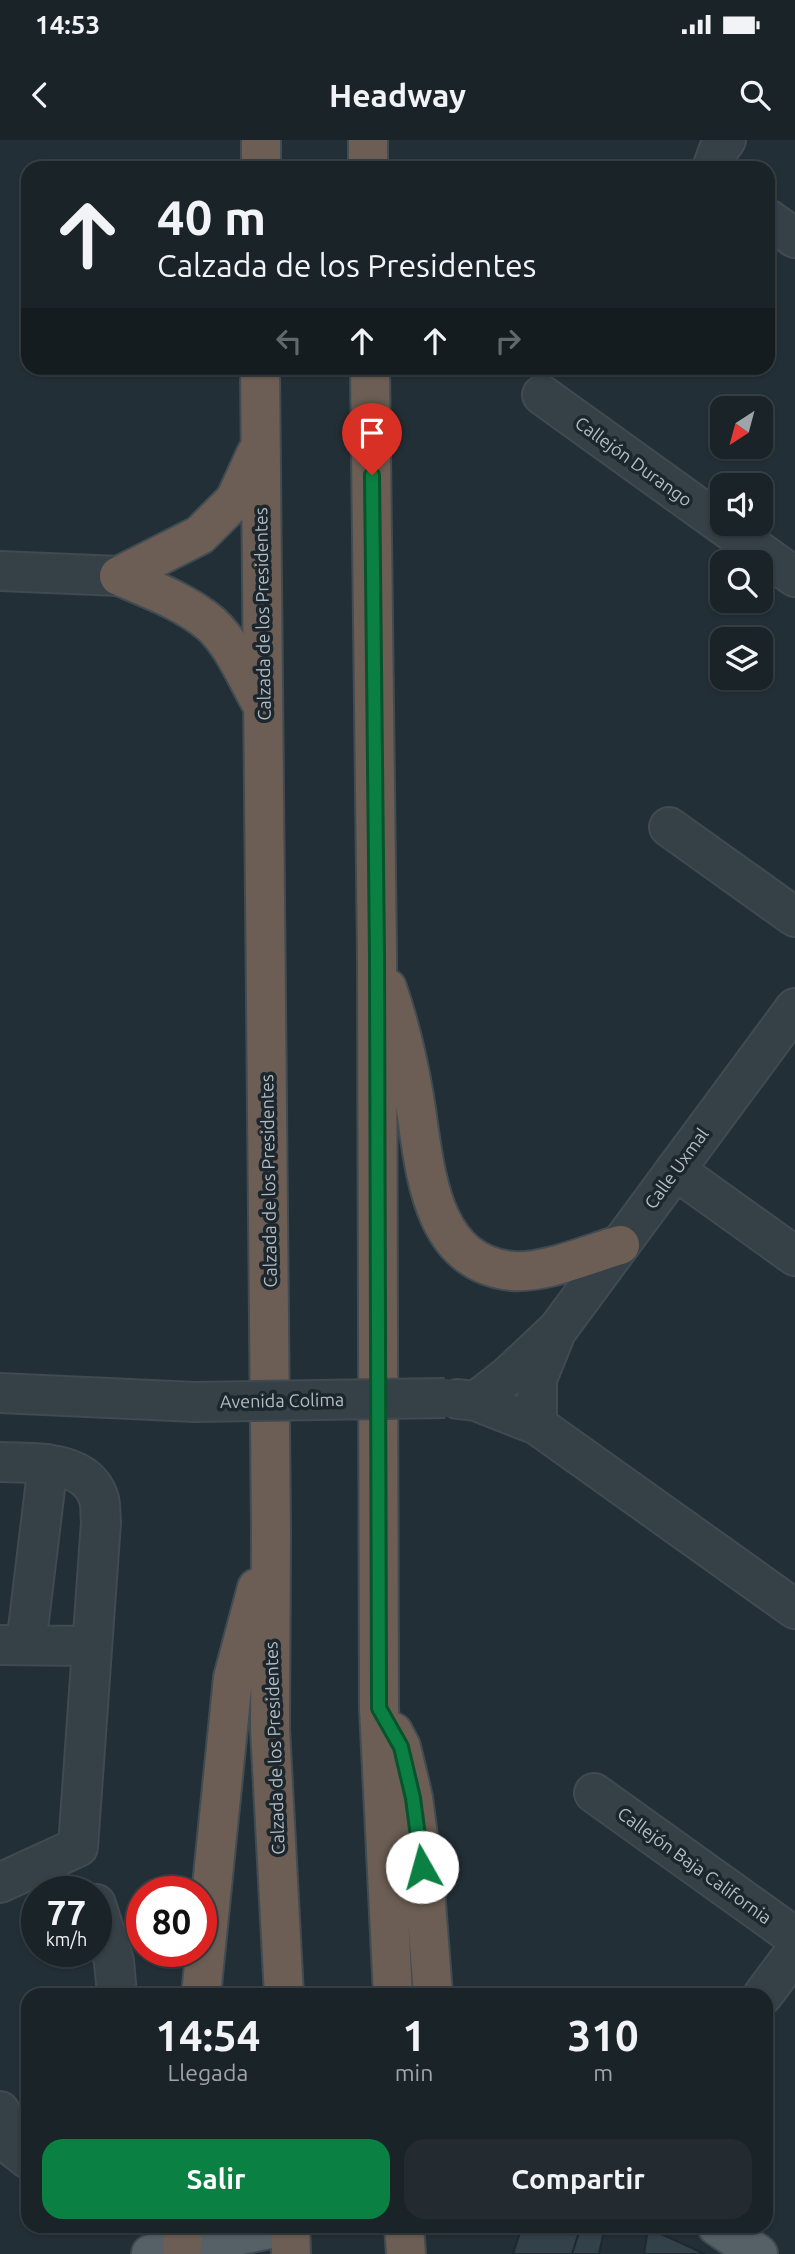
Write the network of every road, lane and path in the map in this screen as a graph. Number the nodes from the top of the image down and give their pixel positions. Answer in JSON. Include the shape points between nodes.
{"nodes":[{"id":1,"x":261,"y":140,"type":"edge"},
{"id":2,"x":368,"y":140,"type":"edge"},
{"id":3,"x":726,"y":140,"type":"edge"},
{"id":4,"x":261,"y":161,"type":"edge"},
{"id":5,"x":368,"y":161,"type":"edge"},
{"id":6,"x":715,"y":161,"type":"edge"},
{"id":7,"x":775,"y":224,"type":"edge"},
{"id":8,"x":795,"y":238,"type":"edge"},
{"id":9,"x":260,"y":375,"type":"edge"},
{"id":10,"x":370,"y":375,"type":"edge"},
{"id":11,"x":542,"y":395,"type":"dead end"},
{"id":12,"x":260,"y":446,"type":"junction"},
{"id":13,"x":0,"y":571,"type":"edge"},
{"id":14,"x":119,"y":576,"type":"junction"},
{"id":15,"x":795,"y":577,"type":"edge"},
{"id":16,"x":263,"y":706,"type":"junction"},
{"id":17,"x":669,"y":827,"type":"dead end"},
{"id":18,"x":795,"y":917,"type":"edge"},
{"id":19,"x":377,"y":957,"type":"junction"},
{"id":20,"x":795,"y":1008,"type":"edge"},
{"id":21,"x":675,"y":1170,"type":"junction"},
{"id":22,"x":620,"y":1245,"type":"junction"},
{"id":23,"x":795,"y":1256,"type":"edge"},
{"id":24,"x":558,"y":1329,"type":"junction"},
{"id":25,"x":0,"y":1393,"type":"edge"},
{"id":26,"x":461,"y":1399,"type":"junction"},
{"id":27,"x":537,"y":1425,"type":"junction"},
{"id":28,"x":0,"y":1462,"type":"edge"},
{"id":29,"x":48,"y":1464,"type":"junction"},
{"id":30,"x":271,"y":1532,"type":"junction"},
{"id":31,"x":795,"y":1609,"type":"edge"},
{"id":32,"x":13,"y":1645,"type":"edge"},
{"id":33,"x":92,"y":1646,"type":"junction"},
{"id":34,"x":379,"y":1708,"type":"junction"},
{"id":35,"x":594,"y":1793,"type":"dead end"},
{"id":36,"x":79,"y":1847,"type":"junction"},
{"id":37,"x":87,"y":1876,"type":"edge"},
{"id":38,"x":3,"y":1887,"type":"edge"},
{"id":39,"x":795,"y":1937,"type":"edge"},
{"id":40,"x":795,"y":1952,"type":"edge"},
{"id":41,"x":112,"y":1956,"type":"edge"},
{"id":42,"x":116,"y":1988,"type":"edge"},
{"id":43,"x":202,"y":1988,"type":"edge"},
{"id":44,"x":284,"y":1988,"type":"edge"},
{"id":45,"x":393,"y":1988,"type":"edge"},
{"id":46,"x":432,"y":1988,"type":"edge"},
{"id":47,"x":768,"y":1988,"type":"edge"},
{"id":48,"x":0,"y":2111,"type":"edge"},
{"id":49,"x":21,"y":2153,"type":"edge"},
{"id":50,"x":240,"y":2233,"type":"edge"},
{"id":51,"x":290,"y":2233,"type":"edge"},
{"id":52,"x":404,"y":2233,"type":"edge"},
{"id":53,"x":727,"y":2233,"type":"edge"},
{"id":54,"x":183,"y":2242,"type":"edge"},
{"id":55,"x":291,"y":2254,"type":"edge"},
{"id":56,"x":406,"y":2254,"type":"edge"},
{"id":57,"x":758,"y":2254,"type":"edge"}],
"edges":[{"from":1,"to":4,"type":"highway"},
{"from":2,"to":5,"type":"highway"},
{"from":3,"to":6,"type":"street"},
{"from":7,"to":8,"type":"street"},
{"from":9,"to":12,"type":"highway","name":"Calzada de los Presidentes"},
{"from":10,"to":19,"type":"highway"},
{"from":11,"to":15,"type":"street","name":"Callejón Durango"},
{"from":12,"to":14,"type":"highway","via":[[235,499],[200,535]]},
{"from":12,"to":16,"type":"highway","name":"Calzada de los Presidentes"},
{"from":13,"to":14,"type":"street"},
{"from":14,"to":16,"type":"highway","via":[[176,601],[211,625]]},
{"from":16,"to":30,"type":"highway","name":"Calzada de los Presidentes"},
{"from":17,"to":18,"type":"street"},
{"from":19,"to":22,"type":"highway","via":[[404,1035],[432,1204],[457,1244],[483,1264],[514,1271],[552,1266]]},
{"from":19,"to":34,"type":"highway"},
{"from":20,"to":21,"type":"street","name":"Calle Uxmal"},
{"from":21,"to":22,"type":"street","name":"Calle Uxmal"},
{"from":21,"to":23,"type":"street"},
{"from":22,"to":24,"type":"street","name":"Calle Uxmal"},
{"from":24,"to":26,"type":"street","name":"Calle Uxmal","via":[[508,1376]]},
{"from":24,"to":27,"type":"street","name":"Calle Uxmal","via":[[537,1379]]},
{"from":25,"to":26,"type":"street","name":"Avenida Colima","bridge":true,"via":[[195,1402]]},
{"from":26,"to":27,"type":"street","name":"Avenida Colima"},
{"from":27,"to":31,"type":"street","name":"Avenida Colima"},
{"from":28,"to":29,"type":"street"},
{"from":29,"to":32,"type":"street"},
{"from":29,"to":33,"type":"street","via":[[75,1471],[98,1497],[101,1521]]},
{"from":30,"to":43,"type":"highway","via":[[233,1678]]},
{"from":30,"to":44,"type":"highway","name":"Calzada de los Presidentes","via":[[270,1728]]},
{"from":32,"to":33,"type":"street"},
{"from":33,"to":36,"type":"street"},
{"from":34,"to":45,"type":"highway"},
{"from":34,"to":46,"type":"highway","via":[[401,1747],[413,1798]]},
{"from":35,"to":39,"type":"street","name":"Callejón Baja California"},
{"from":36,"to":37,"type":"street"},
{"from":36,"to":38,"type":"street"},
{"from":40,"to":47,"type":"street"},
{"from":41,"to":42,"type":"street"},
{"from":48,"to":49,"type":"street","via":[[9,2144]]},
{"from":50,"to":54,"type":"main road"},
{"from":51,"to":55,"type":"highway"},
{"from":52,"to":56,"type":"highway"},
{"from":53,"to":57,"type":"main road"}]}
